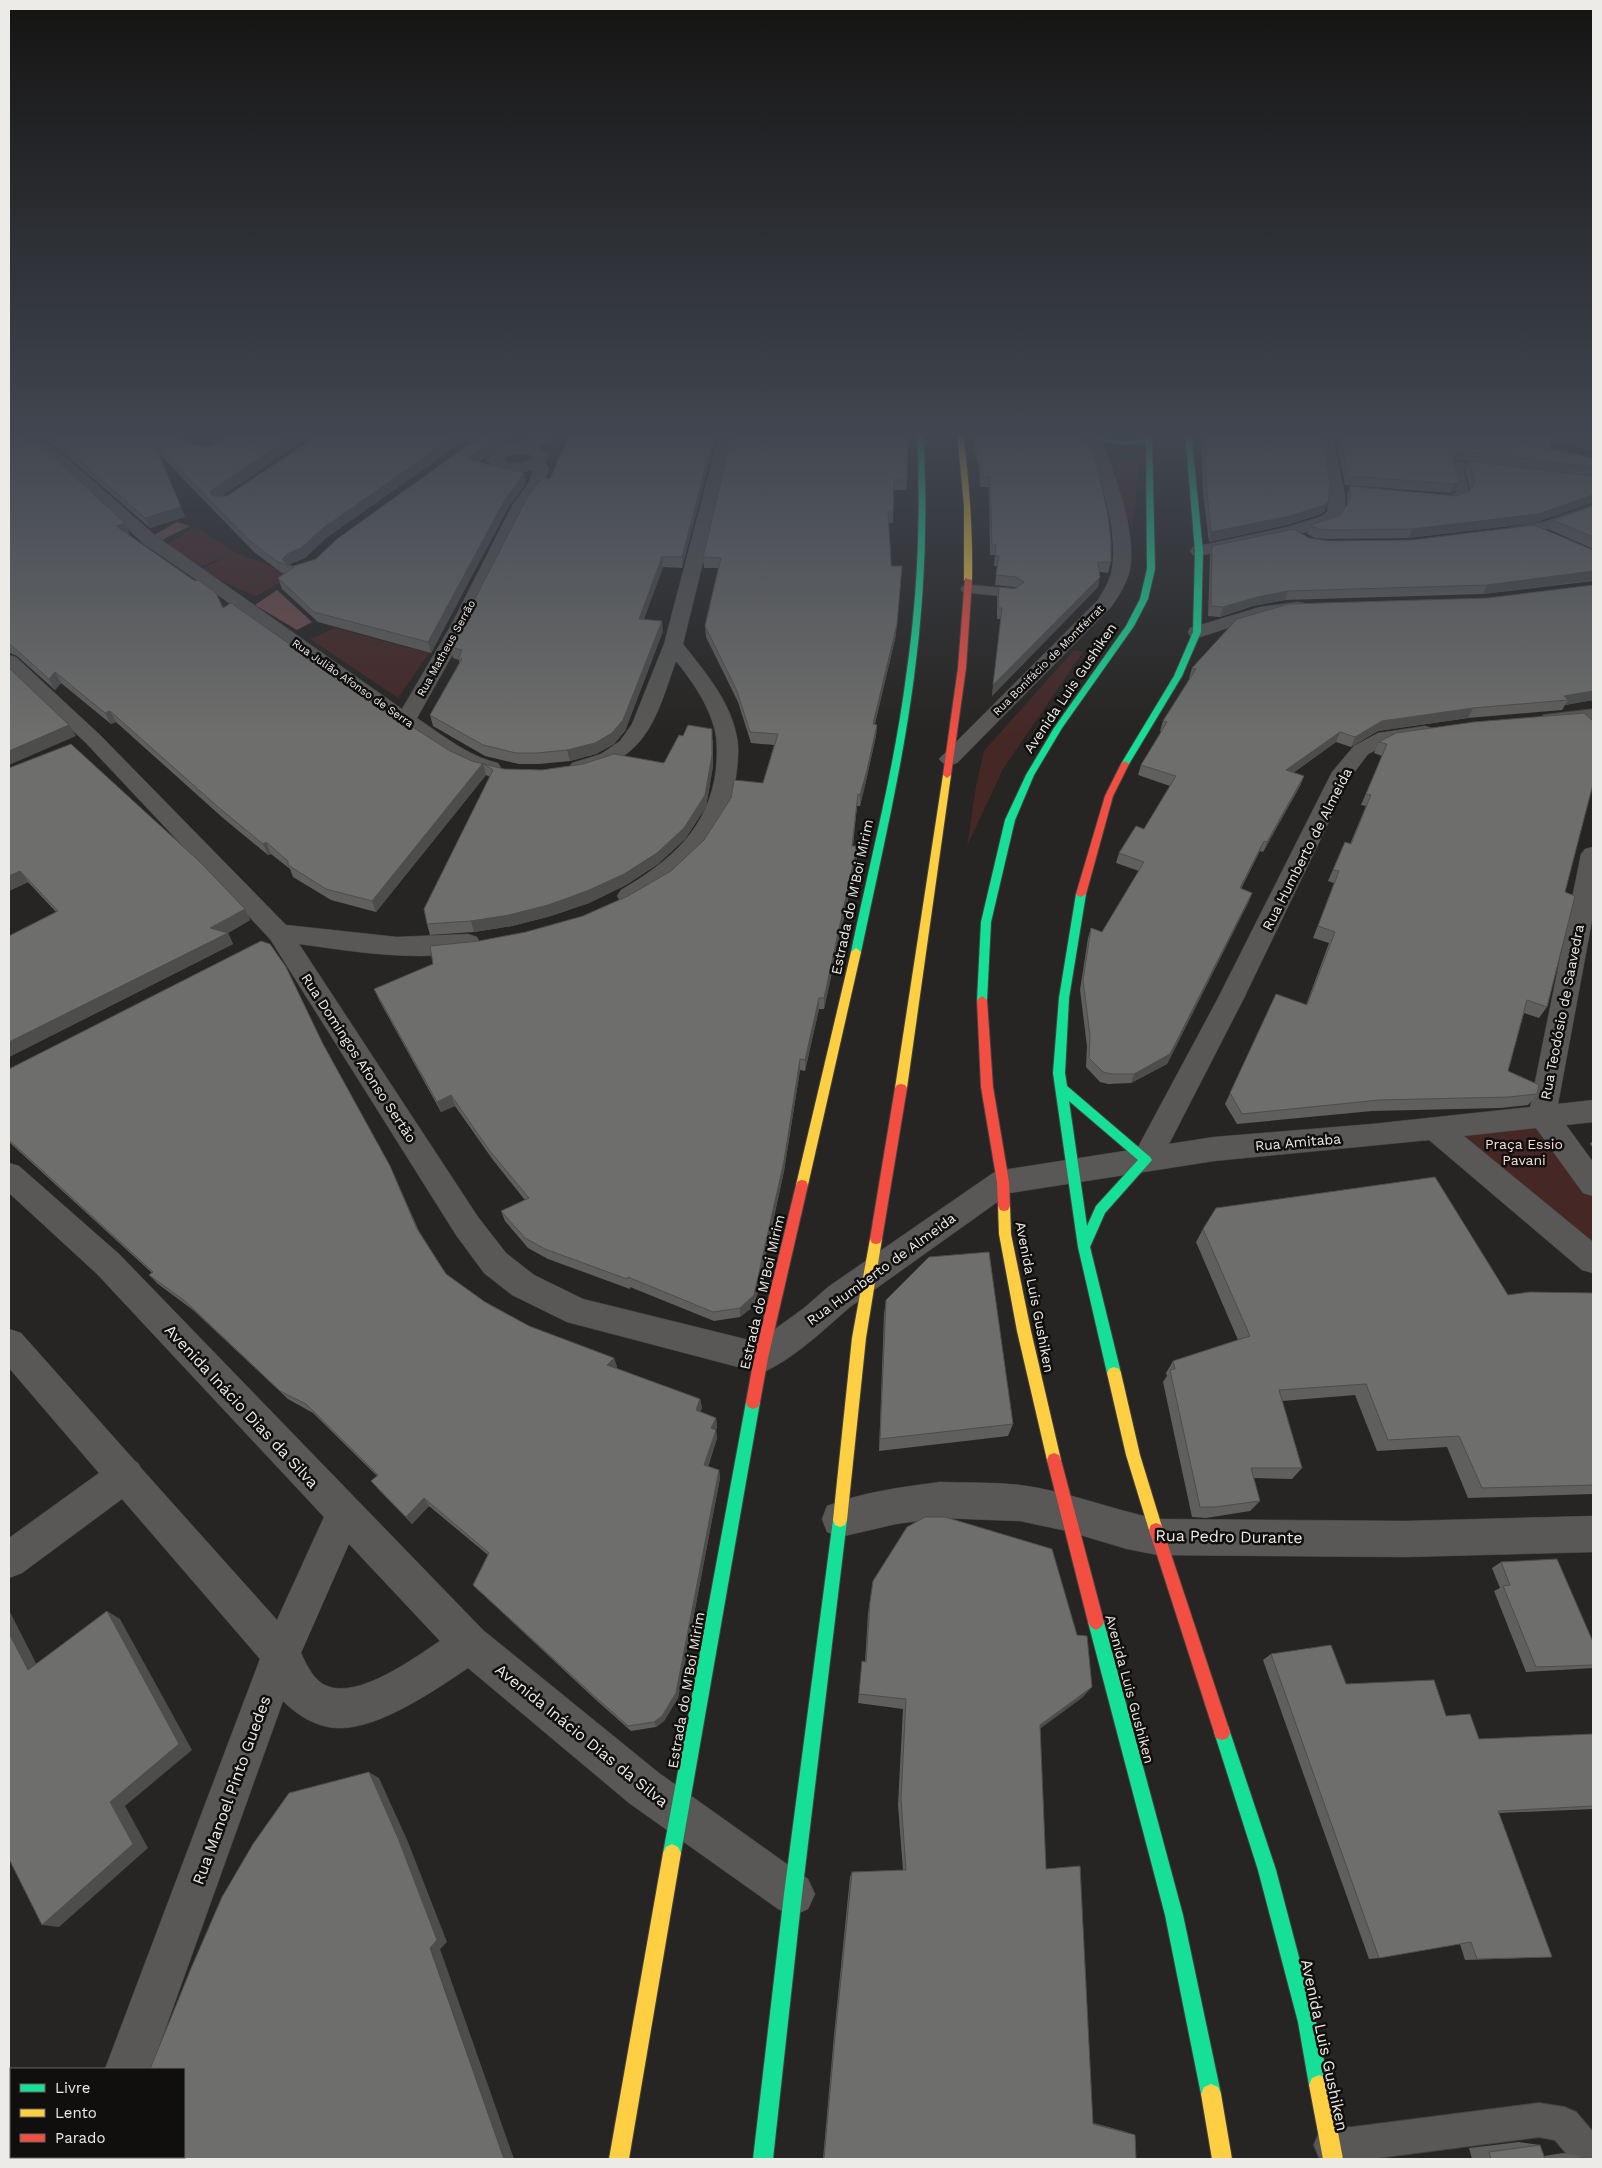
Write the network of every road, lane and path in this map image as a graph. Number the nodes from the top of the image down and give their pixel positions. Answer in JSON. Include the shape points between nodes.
{"nodes":[{"id":1,"x":141,"y":532,"type":"edge"},
{"id":2,"x":507,"y":532,"type":"edge"},
{"id":3,"x":702,"y":532,"type":"edge"},
{"id":4,"x":921,"y":532,"type":"edge"},
{"id":5,"x":968,"y":532,"type":"edge"},
{"id":6,"x":1121,"y":532,"type":"edge"},
{"id":7,"x":1151,"y":532,"type":"edge"},
{"id":8,"x":1197,"y":532,"type":"edge"},
{"id":9,"x":1302,"y":532,"type":"edge"},
{"id":10,"x":1539,"y":532,"type":"edge"},
{"id":11,"x":1550,"y":537,"type":"edge"},
{"id":12,"x":1199,"y":551,"type":"junction"},
{"id":13,"x":968,"y":589,"type":"junction"},
{"id":14,"x":1014,"y":594,"type":"edge"},
{"id":15,"x":1315,"y":606,"type":"edge"},
{"id":16,"x":1197,"y":632,"type":"junction"},
{"id":17,"x":673,"y":644,"type":"junction"},
{"id":18,"x":9,"y":661,"type":"edge"},
{"id":19,"x":1593,"y":715,"type":"edge"},
{"id":20,"x":406,"y":720,"type":"junction"},
{"id":21,"x":1526,"y":721,"type":"edge"},
{"id":22,"x":1450,"y":728,"type":"edge"},
{"id":23,"x":950,"y":759,"type":"junction"},
{"id":24,"x":561,"y":770,"type":"edge"},
{"id":25,"x":507,"y":771,"type":"edge"},
{"id":26,"x":1593,"y":854,"type":"edge"},
{"id":27,"x":613,"y":905,"type":"edge"},
{"id":28,"x":279,"y":933,"type":"junction"},
{"id":29,"x":493,"y":940,"type":"edge"},
{"id":30,"x":253,"y":947,"type":"edge"},
{"id":31,"x":1062,"y":1089,"type":"junction"},
{"id":32,"x":1593,"y":1111,"type":"edge"},
{"id":33,"x":1542,"y":1115,"type":"junction"},
{"id":34,"x":1433,"y":1127,"type":"junction"},
{"id":35,"x":1146,"y":1160,"type":"junction"},
{"id":36,"x":1073,"y":1170,"type":"junction"},
{"id":37,"x":9,"y":1175,"type":"edge"},
{"id":38,"x":1003,"y":1182,"type":"junction"},
{"id":39,"x":1593,"y":1184,"type":"edge"},
{"id":40,"x":1084,"y":1247,"type":"junction"},
{"id":41,"x":1593,"y":1260,"type":"edge"},
{"id":42,"x":869,"y":1276,"type":"junction"},
{"id":43,"x":9,"y":1344,"type":"edge"},
{"id":44,"x":761,"y":1358,"type":"junction"},
{"id":45,"x":126,"y":1475,"type":"junction"},
{"id":46,"x":1067,"y":1513,"type":"junction"},
{"id":47,"x":344,"y":1514,"type":"junction"},
{"id":48,"x":840,"y":1519,"type":"junction"},
{"id":49,"x":1593,"y":1534,"type":"edge"},
{"id":50,"x":1158,"y":1537,"type":"junction"},
{"id":51,"x":9,"y":1560,"type":"edge"},
{"id":52,"x":469,"y":1644,"type":"junction"},
{"id":53,"x":281,"y":1654,"type":"junction"},
{"id":54,"x":679,"y":1812,"type":"junction"},
{"id":55,"x":793,"y":1894,"type":"junction"},
{"id":56,"x":128,"y":2068,"type":"edge"},
{"id":57,"x":1332,"y":2152,"type":"edge"},
{"id":58,"x":619,"y":2159,"type":"edge"},
{"id":59,"x":763,"y":2159,"type":"edge"},
{"id":60,"x":1222,"y":2159,"type":"edge"},
{"id":61,"x":1593,"y":2159,"type":"edge"}],
"edges":[{"from":1,"to":20,"type":"street","name":"Rua Julião Afonso de Serra"},
{"from":2,"to":20,"type":"street","name":"Rua Matheus Serrão","via":[[459,627]]},
{"from":3,"to":17,"type":"street"},
{"from":4,"to":44,"type":"main road","name":"Estrada do M'Boi Mirim","via":[[915,640],[900,740],[840,1027]]},
{"from":5,"to":13,"type":"main road"},
{"from":6,"to":23,"type":"street","name":"Rua Bonifácio de Montférrat","via":[[1122,567],[1105,603]]},
{"from":7,"to":38,"type":"main road","name":"Avenida Luis Gushiken","via":[[1152,569],[1144,599],[1130,626],[1070,709],[1030,776],[1010,820],[993,888],[986,922],[981,989],[987,1087]]},
{"from":8,"to":12,"type":"main road"},
{"from":9,"to":12,"type":"street"},
{"from":10,"to":11,"type":"lane"},
{"from":12,"to":16,"type":"main road"},
{"from":13,"to":14,"type":"lane"},
{"from":13,"to":23,"type":"main road"},
{"from":15,"to":16,"type":"street","via":[[1260,612]]},
{"from":16,"to":31,"type":"main road","name":"Avenida Luis Gushiken","via":[[1178,676],[1130,753],[1109,796],[1078,905],[1064,998],[1059,1073]]},
{"from":17,"to":24,"type":"street","via":[[642,724],[628,745],[585,767]]},
{"from":17,"to":27,"type":"street","via":[[698,676],[715,706],[727,740],[725,786],[708,828],[692,848],[656,881]]},
{"from":18,"to":28,"type":"street","name":"Rua Domingos Afonso Sertão","via":[[85,742]]},
{"from":19,"to":21,"type":"street"},
{"from":20,"to":25,"type":"street","name":"Rua Julião Afonso de Serra","via":[[479,766]]},
{"from":22,"to":35,"type":"street","name":"Rua Humberto de Almeida","via":[[1385,737],[1361,750],[1340,778]]},
{"from":23,"to":42,"type":"main road","via":[[905,1065]]},
{"from":26,"to":33,"type":"street","name":"Rua Teodósio de Saavedra"},
{"from":28,"to":29,"type":"street","via":[[376,945],[441,946]]},
{"from":28,"to":30,"type":"street"},
{"from":28,"to":44,"type":"street","name":"Rua Domingos Afonso Sertão","via":[[467,1226],[495,1263],[523,1285],[578,1312]]},
{"from":31,"to":35,"type":"main road"},
{"from":31,"to":36,"type":"main road","name":"Avenida Luis Gushiken"},
{"from":32,"to":33,"type":"street","name":"Rua Amitaba"},
{"from":33,"to":34,"type":"street","name":"Rua Amitaba"},
{"from":33,"to":39,"type":"street","name":"Rua Teodósio de Saavedra"},
{"from":34,"to":35,"type":"street","name":"Rua Amitaba","via":[[1214,1149]]},
{"from":34,"to":41,"type":"street"},
{"from":35,"to":36,"type":"street","name":"Rua Amitaba"},
{"from":35,"to":40,"type":"main road","via":[[1100,1210]]},
{"from":36,"to":38,"type":"street","name":"Rua Amitaba"},
{"from":36,"to":40,"type":"main road","name":"Avenida Luis Gushiken"},
{"from":37,"to":47,"type":"street","name":"Avenida Inácio Dias da Silva","via":[[108,1264]]},
{"from":38,"to":42,"type":"street","name":"Rua Humberto de Almeida"},
{"from":38,"to":46,"type":"main road","name":"Avenida Luis Gushiken","via":[[1005,1234]]},
{"from":40,"to":50,"type":"main road","name":"Avenida Luis Gushiken","via":[[1133,1455]]},
{"from":42,"to":44,"type":"street","name":"Rua Humberto de Almeida"},
{"from":42,"to":48,"type":"main road"},
{"from":43,"to":45,"type":"street"},
{"from":44,"to":54,"type":"main road","name":"Estrada do M'Boi Mirim"},
{"from":45,"to":51,"type":"street"},
{"from":45,"to":53,"type":"street"},
{"from":46,"to":48,"type":"street","name":"Rua Pedro Durante","via":[[1020,1503],[940,1500]]},
{"from":46,"to":50,"type":"street","name":"Rua Pedro Durante"},
{"from":46,"to":60,"type":"main road","name":"Avenida Luis Gushiken","via":[[1160,1859],[1199,2028]]},
{"from":47,"to":52,"type":"street","name":"Avenida Inácio Dias da Silva"},
{"from":47,"to":53,"type":"street","name":"Rua Manoel Pinto Guedes"},
{"from":48,"to":55,"type":"main road"},
{"from":49,"to":50,"type":"street","name":"Rua Pedro Durante","via":[[1406,1539]]},
{"from":50,"to":57,"type":"main road","name":"Avenida Luis Gushiken","via":[[1267,1870],[1307,2022]]},
{"from":52,"to":53,"type":"street","via":[[391,1694],[340,1709],[317,1704],[299,1689]]},
{"from":52,"to":54,"type":"street","name":"Avenida Inácio Dias da Silva","via":[[644,1788]]},
{"from":53,"to":56,"type":"street","name":"Rua Manoel Pinto Guedes"},
{"from":54,"to":55,"type":"street","name":"Avenida Inácio Dias da Silva"},
{"from":54,"to":58,"type":"main road","name":"Estrada do M'Boi Mirim"},
{"from":55,"to":59,"type":"main road"},
{"from":57,"to":61,"type":"lane","via":[[1353,2144],[1539,2120],[1564,2124]]}]}
